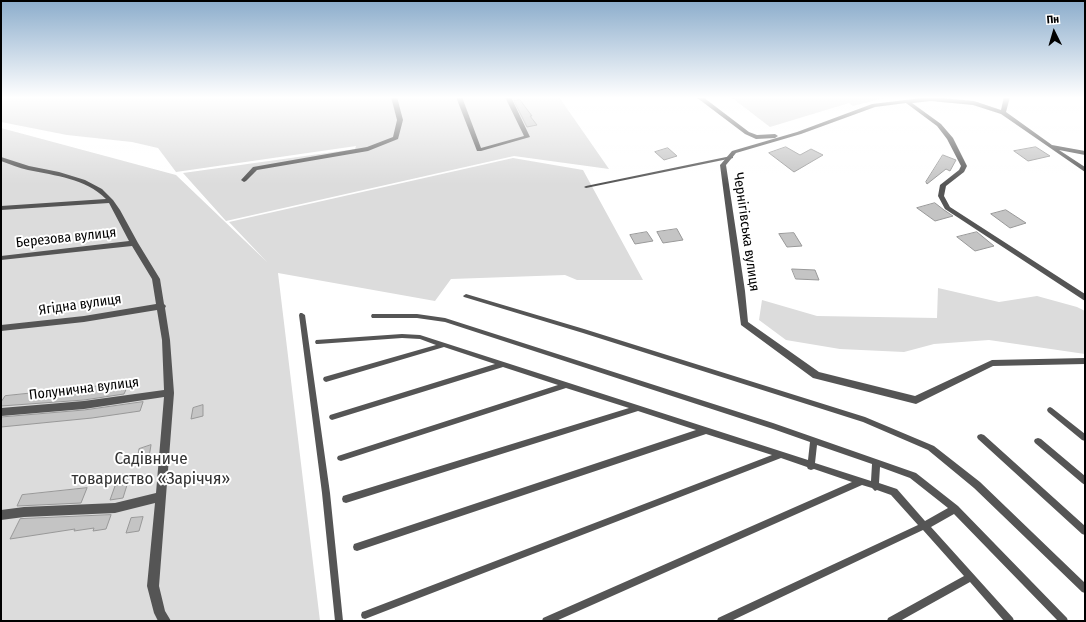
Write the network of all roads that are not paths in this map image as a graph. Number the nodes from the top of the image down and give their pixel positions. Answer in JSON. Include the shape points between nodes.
{"nodes":[{"id":1,"x":399,"y":126,"type":"edge"},
{"id":2,"x":470,"y":126,"type":"edge"},
{"id":3,"x":522,"y":126,"type":"edge"},
{"id":4,"x":738,"y":126,"type":"edge"},
{"id":5,"x":818,"y":126,"type":"edge"},
{"id":6,"x":940,"y":126,"type":"edge"},
{"id":7,"x":1022,"y":126,"type":"edge"},
{"id":8,"x":799,"y":133,"type":"junction"},
{"id":9,"x":1050,"y":146,"type":"junction"},
{"id":10,"x":1085,"y":153,"type":"edge"},
{"id":11,"x":731,"y":157,"type":"junction"},
{"id":12,"x":1,"y":159,"type":"edge"},
{"id":13,"x":1085,"y":170,"type":"edge"},
{"id":14,"x":244,"y":180,"type":"dead end"},
{"id":15,"x":586,"y":187,"type":"dead end"},
{"id":16,"x":111,"y":201,"type":"junction"},
{"id":17,"x":1,"y":208,"type":"edge"},
{"id":18,"x":134,"y":243,"type":"junction"},
{"id":19,"x":1,"y":258,"type":"edge"},
{"id":20,"x":466,"y":296,"type":"dead end"},
{"id":21,"x":1085,"y":298,"type":"edge"},
{"id":22,"x":162,"y":306,"type":"junction"},
{"id":23,"x":302,"y":315,"type":"dead end"},
{"id":24,"x":374,"y":316,"type":"dead end"},
{"id":25,"x":1,"y":328,"type":"edge"},
{"id":26,"x":318,"y":342,"type":"dead end"},
{"id":27,"x":444,"y":345,"type":"junction"},
{"id":28,"x":1085,"y":361,"type":"edge"},
{"id":29,"x":503,"y":364,"type":"junction"},
{"id":30,"x":326,"y":379,"type":"dead end"},
{"id":31,"x":566,"y":385,"type":"junction"},
{"id":32,"x":169,"y":393,"type":"junction"},
{"id":33,"x":637,"y":409,"type":"junction"},
{"id":34,"x":1050,"y":410,"type":"dead end"},
{"id":35,"x":1,"y":412,"type":"edge"},
{"id":36,"x":332,"y":417,"type":"dead end"},
{"id":37,"x":704,"y":431,"type":"junction"},
{"id":38,"x":980,"y":437,"type":"dead end"},
{"id":39,"x":1085,"y":438,"type":"edge"},
{"id":40,"x":814,"y":440,"type":"junction"},
{"id":41,"x":1038,"y":441,"type":"dead end"},
{"id":42,"x":780,"y":456,"type":"junction"},
{"id":43,"x":341,"y":458,"type":"dead end"},
{"id":44,"x":876,"y":462,"type":"junction"},
{"id":45,"x":811,"y":466,"type":"junction"},
{"id":46,"x":1085,"y":481,"type":"edge"},
{"id":47,"x":860,"y":482,"type":"junction"},
{"id":48,"x":874,"y":486,"type":"junction"},
{"id":49,"x":160,"y":497,"type":"junction"},
{"id":50,"x":346,"y":498,"type":"dead end"},
{"id":51,"x":955,"y":509,"type":"junction"},
{"id":52,"x":1,"y":515,"type":"edge"},
{"id":53,"x":924,"y":526,"type":"junction"},
{"id":54,"x":1085,"y":531,"type":"edge"},
{"id":55,"x":357,"y":547,"type":"dead end"},
{"id":56,"x":971,"y":577,"type":"junction"},
{"id":57,"x":1085,"y":589,"type":"edge"},
{"id":58,"x":364,"y":615,"type":"dead end"},
{"id":59,"x":165,"y":621,"type":"edge"},
{"id":60,"x":339,"y":621,"type":"edge"},
{"id":61,"x":546,"y":621,"type":"edge"},
{"id":62,"x":721,"y":621,"type":"edge"},
{"id":63,"x":892,"y":621,"type":"edge"},
{"id":64,"x":1010,"y":621,"type":"edge"},
{"id":65,"x":1064,"y":621,"type":"edge"}],
"edges":[{"from":1,"to":14,"type":"street","via":[[396,138],[368,149],[255,168]]},
{"from":2,"to":3,"type":"street","via":[[479,150],[527,137]]},
{"from":4,"to":8,"type":"street","via":[[756,137]]},
{"from":5,"to":8,"type":"street","name":"Чернігівська вулиця"},
{"from":6,"to":21,"type":"street","via":[[950,138],[964,166],[962,171],[944,184],[941,196],[947,208]]},
{"from":7,"to":9,"type":"street","name":"Чернігівська вулиця"},
{"from":8,"to":11,"type":"street","name":"Чернігівська вулиця","via":[[734,152]]},
{"from":9,"to":10,"type":"street","name":"Чернігівська вулиця"},
{"from":9,"to":13,"type":"street"},
{"from":11,"to":15,"type":"lane"},
{"from":11,"to":28,"type":"street","name":"Чернігівська вулиця","via":[[723,165],[742,291],[744,323],[816,374],[916,400],[992,363]]},
{"from":12,"to":16,"type":"street","via":[[83,181],[100,190]]},
{"from":16,"to":17,"type":"street"},
{"from":16,"to":18,"type":"street"},
{"from":18,"to":19,"type":"street","name":"Березова вулиця"},
{"from":18,"to":22,"type":"street","via":[[156,279]]},
{"from":20,"to":57,"type":"lane","via":[[865,420],[931,448],[977,485]]},
{"from":22,"to":25,"type":"street","name":"Ягідна вулиця","via":[[84,320]]},
{"from":22,"to":32,"type":"street"},
{"from":23,"to":60,"type":"lane","via":[[326,493]]},
{"from":24,"to":40,"type":"lane","via":[[416,316],[445,320]]},
{"from":26,"to":27,"type":"lane","via":[[402,336],[420,337]]},
{"from":27,"to":29,"type":"lane"},
{"from":27,"to":30,"type":"lane"},
{"from":29,"to":31,"type":"lane"},
{"from":29,"to":36,"type":"lane"},
{"from":31,"to":33,"type":"lane"},
{"from":31,"to":43,"type":"lane"},
{"from":32,"to":35,"type":"street","name":"Полунична вулиця","via":[[84,405]]},
{"from":32,"to":49,"type":"street"},
{"from":33,"to":37,"type":"lane"},
{"from":33,"to":50,"type":"lane"},
{"from":34,"to":39,"type":"lane"},
{"from":37,"to":42,"type":"lane"},
{"from":37,"to":55,"type":"lane"},
{"from":38,"to":54,"type":"lane"},
{"from":40,"to":44,"type":"lane"},
{"from":40,"to":45,"type":"lane"},
{"from":41,"to":46,"type":"lane"},
{"from":42,"to":45,"type":"lane"},
{"from":42,"to":58,"type":"lane"},
{"from":44,"to":48,"type":"lane"},
{"from":44,"to":51,"type":"lane","via":[[913,475]]},
{"from":45,"to":47,"type":"lane"},
{"from":47,"to":48,"type":"lane"},
{"from":47,"to":61,"type":"lane"},
{"from":48,"to":53,"type":"lane","via":[[894,492]]},
{"from":49,"to":52,"type":"street","via":[[116,508]]},
{"from":49,"to":59,"type":"street","via":[[153,586],[160,613]]},
{"from":51,"to":53,"type":"lane"},
{"from":51,"to":65,"type":"lane"},
{"from":53,"to":56,"type":"lane"},
{"from":53,"to":62,"type":"lane"},
{"from":56,"to":63,"type":"lane"},
{"from":56,"to":64,"type":"lane"}]}
